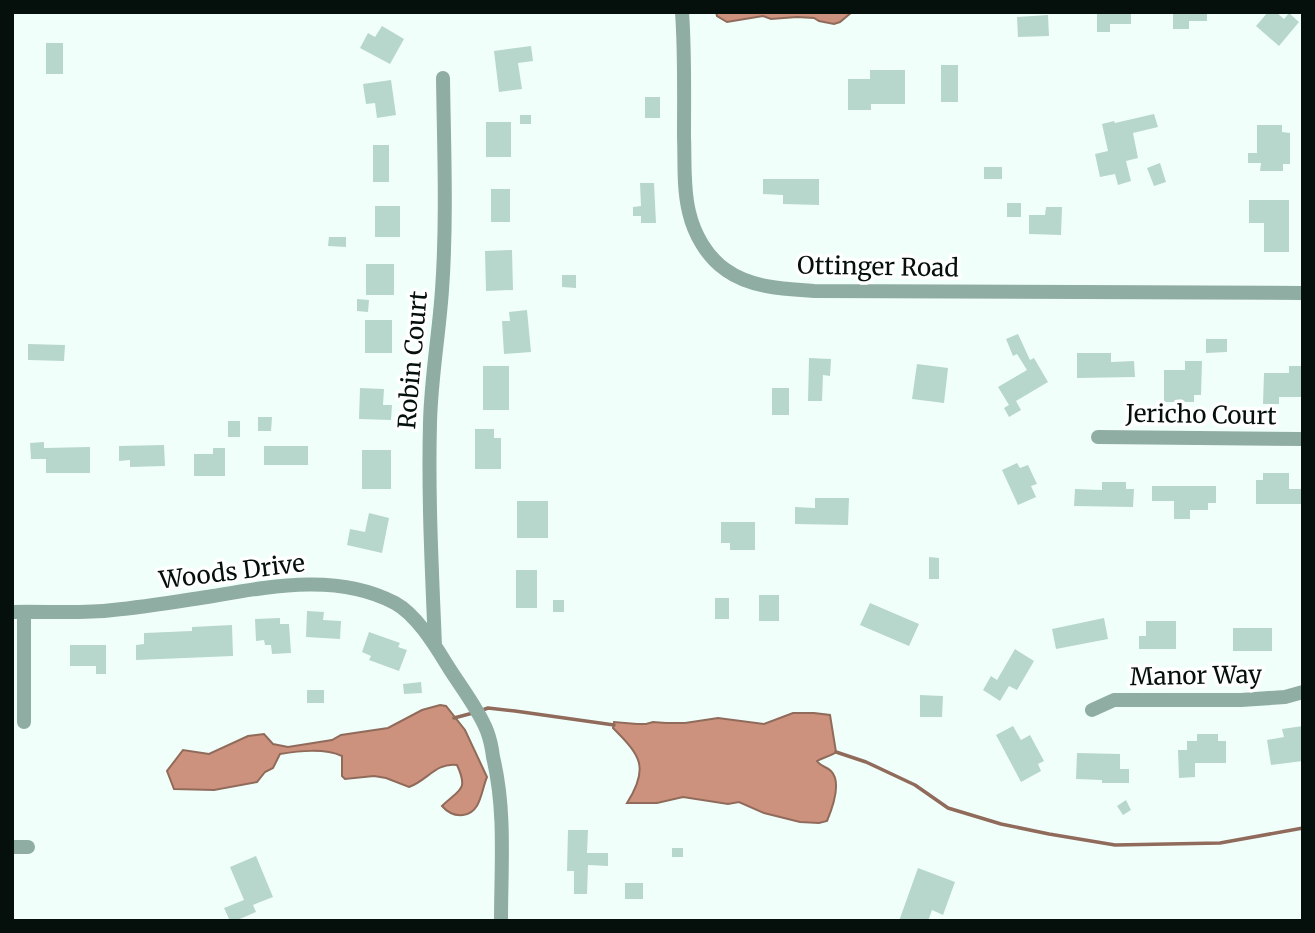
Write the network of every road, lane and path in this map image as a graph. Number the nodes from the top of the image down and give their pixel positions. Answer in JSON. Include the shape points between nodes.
{"nodes":[{"id":1,"x":682,"y":12,"type":"edge"},
{"id":2,"x":443,"y":78,"type":"dead end"},
{"id":3,"x":1303,"y":293,"type":"edge"},
{"id":4,"x":1098,"y":437,"type":"dead end"},
{"id":5,"x":1303,"y":439,"type":"edge"},
{"id":6,"x":18,"y":612,"type":"edge"},
{"id":7,"x":435,"y":646,"type":"junction"},
{"id":8,"x":1303,"y":692,"type":"edge"},
{"id":9,"x":1092,"y":710,"type":"dead end"},
{"id":10,"x":24,"y":722,"type":"dead end"},
{"id":11,"x":12,"y":847,"type":"edge"},
{"id":12,"x":28,"y":847,"type":"dead end"},
{"id":13,"x":501,"y":921,"type":"edge"}],
"edges":[{"from":1,"to":3,"type":"street","name":"Ottinger Road","via":[[689,213],[710,256],[740,278],[814,291]]},
{"from":2,"to":7,"type":"street","name":"Robin Court","via":[[444,242],[430,420]]},
{"from":4,"to":5,"type":"street","name":"Jericho Court"},
{"from":6,"to":7,"type":"street","name":"Woods Drive","via":[[111,610],[267,587],[333,585],[363,590],[398,605]]},
{"from":6,"to":10,"type":"street"},
{"from":7,"to":13,"type":"street","name":"Woods Drive","via":[[488,732],[500,801]]},
{"from":8,"to":9,"type":"street","name":"Manor Way","via":[[1241,700],[1114,700]]},
{"from":11,"to":12,"type":"street"}]}
